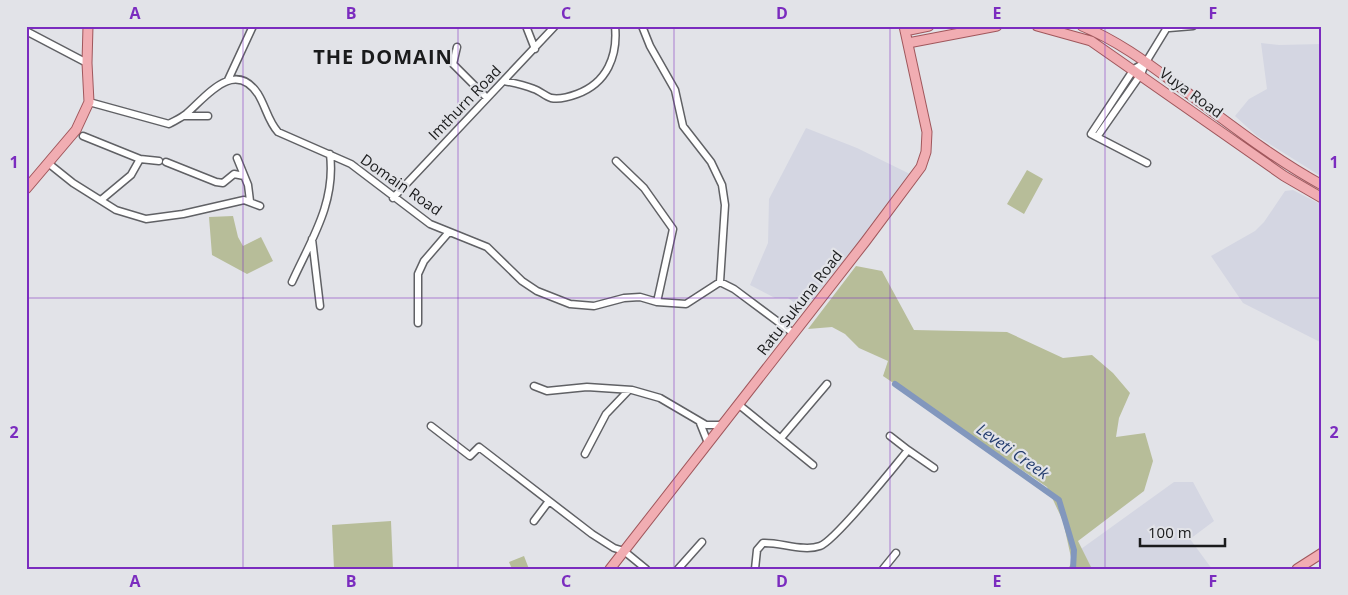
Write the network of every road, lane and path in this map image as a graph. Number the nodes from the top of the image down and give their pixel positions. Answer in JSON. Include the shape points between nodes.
{"nodes":[{"id":1,"x":88,"y":26,"type":"edge"},
{"id":2,"x":252,"y":26,"type":"edge"},
{"id":3,"x":526,"y":26,"type":"edge"},
{"id":4,"x":555,"y":26,"type":"edge"},
{"id":5,"x":615,"y":26,"type":"edge"},
{"id":6,"x":642,"y":26,"type":"edge"},
{"id":7,"x":929,"y":26,"type":"edge"},
{"id":8,"x":997,"y":26,"type":"edge"},
{"id":9,"x":1037,"y":26,"type":"edge"},
{"id":10,"x":1082,"y":26,"type":"edge"},
{"id":11,"x":1193,"y":26,"type":"edge"},
{"id":12,"x":1169,"y":27,"type":"edge"},
{"id":13,"x":904,"y":28,"type":"edge"},
{"id":14,"x":26,"y":30,"type":"edge"},
{"id":15,"x":908,"y":43,"type":"junction"},
{"id":16,"x":457,"y":47,"type":"dead end"},
{"id":17,"x":535,"y":49,"type":"junction"},
{"id":18,"x":1146,"y":62,"type":"junction"},
{"id":19,"x":87,"y":64,"type":"junction"},
{"id":20,"x":1138,"y":72,"type":"junction"},
{"id":21,"x":228,"y":80,"type":"junction"},
{"id":22,"x":504,"y":81,"type":"junction"},
{"id":23,"x":487,"y":98,"type":"junction"},
{"id":24,"x":89,"y":102,"type":"junction"},
{"id":25,"x":184,"y":116,"type":"junction"},
{"id":26,"x":208,"y":116,"type":"dead end"},
{"id":27,"x":83,"y":136,"type":"dead end"},
{"id":28,"x":330,"y":154,"type":"junction"},
{"id":29,"x":237,"y":158,"type":"dead end"},
{"id":30,"x":140,"y":159,"type":"junction"},
{"id":31,"x":616,"y":161,"type":"dead end"},
{"id":32,"x":48,"y":163,"type":"junction"},
{"id":33,"x":1147,"y":163,"type":"dead end"},
{"id":34,"x":244,"y":176,"type":"junction"},
{"id":35,"x":1322,"y":185,"type":"edge"},
{"id":36,"x":26,"y":189,"type":"edge"},
{"id":37,"x":393,"y":198,"type":"junction"},
{"id":38,"x":1322,"y":198,"type":"edge"},
{"id":39,"x":101,"y":200,"type":"junction"},
{"id":40,"x":250,"y":201,"type":"junction"},
{"id":41,"x":260,"y":206,"type":"dead end"},
{"id":42,"x":449,"y":232,"type":"junction"},
{"id":43,"x":312,"y":238,"type":"junction"},
{"id":44,"x":292,"y":282,"type":"dead end"},
{"id":45,"x":720,"y":282,"type":"junction"},
{"id":46,"x":657,"y":302,"type":"junction"},
{"id":47,"x":320,"y":306,"type":"dead end"},
{"id":48,"x":418,"y":322,"type":"dead end"},
{"id":49,"x":793,"y":333,"type":"junction"},
{"id":50,"x":827,"y":384,"type":"dead end"},
{"id":51,"x":534,"y":386,"type":"dead end"},
{"id":52,"x":628,"y":391,"type":"junction"},
{"id":53,"x":738,"y":404,"type":"junction"},
{"id":54,"x":700,"y":422,"type":"junction"},
{"id":55,"x":722,"y":425,"type":"junction"},
{"id":56,"x":431,"y":426,"type":"dead end"},
{"id":57,"x":890,"y":436,"type":"dead end"},
{"id":58,"x":781,"y":438,"type":"junction"},
{"id":59,"x":708,"y":443,"type":"junction"},
{"id":60,"x":908,"y":450,"type":"junction"},
{"id":61,"x":585,"y":454,"type":"dead end"},
{"id":62,"x":813,"y":465,"type":"dead end"},
{"id":63,"x":934,"y":468,"type":"dead end"},
{"id":64,"x":549,"y":501,"type":"junction"},
{"id":65,"x":534,"y":521,"type":"dead end"},
{"id":66,"x":702,"y":542,"type":"dead end"},
{"id":67,"x":624,"y":551,"type":"junction"},
{"id":68,"x":896,"y":553,"type":"dead end"},
{"id":69,"x":1322,"y":553,"type":"edge"},
{"id":70,"x":610,"y":569,"type":"edge"},
{"id":71,"x":646,"y":569,"type":"edge"},
{"id":72,"x":678,"y":569,"type":"edge"},
{"id":73,"x":755,"y":569,"type":"edge"},
{"id":74,"x":884,"y":569,"type":"edge"},
{"id":75,"x":1297,"y":569,"type":"edge"}],
"edges":[{"from":1,"to":19,"type":"main road"},
{"from":2,"to":21,"type":"street"},
{"from":3,"to":17,"type":"street"},
{"from":4,"to":17,"type":"street","name":"Imthurn Road"},
{"from":5,"to":22,"type":"street","via":[[615,50],[611,63],[604,75],[581,92],[566,98],[553,98],[521,84]]},
{"from":6,"to":45,"type":"street","via":[[675,90],[683,126],[711,162],[722,185],[726,205]]},
{"from":7,"to":13,"type":"main road"},
{"from":8,"to":15,"type":"main road"},
{"from":9,"to":20,"type":"main road","name":"Vuya Road","via":[[1091,41]]},
{"from":10,"to":18,"type":"main road","name":"Vuya Road"},
{"from":11,"to":12,"type":"street"},
{"from":12,"to":18,"type":"street"},
{"from":13,"to":15,"type":"main road","name":"Ratu Sukuna Road"},
{"from":14,"to":19,"type":"street"},
{"from":15,"to":49,"type":"main road","name":"Ratu Sukuna Road","via":[[927,132],[926,152],[920,167],[898,199]]},
{"from":16,"to":23,"type":"street","via":[[453,64]]},
{"from":17,"to":22,"type":"street","name":"Imthurn Road"},
{"from":18,"to":20,"type":"street"},
{"from":18,"to":35,"type":"main road","name":"Vuya Road","via":[[1291,167]]},
{"from":19,"to":24,"type":"main road"},
{"from":20,"to":33,"type":"street","via":[[1094,135]]},
{"from":20,"to":38,"type":"main road","name":"Vuya Road","via":[[1284,176]]},
{"from":21,"to":25,"type":"street","via":[[207,92]]},
{"from":21,"to":28,"type":"street","name":"Domain Road","via":[[249,84],[259,95],[270,124],[278,132]]},
{"from":22,"to":23,"type":"street","name":"Imthurn Road"},
{"from":23,"to":37,"type":"street","name":"Imthurn Road"},
{"from":24,"to":25,"type":"street","via":[[169,124]]},
{"from":24,"to":32,"type":"main road","via":[[76,130]]},
{"from":25,"to":26,"type":"street"},
{"from":27,"to":30,"type":"street"},
{"from":28,"to":37,"type":"street","name":"Domain Road","via":[[351,164]]},
{"from":28,"to":43,"type":"street","via":[[326,208]]},
{"from":29,"to":34,"type":"street"},
{"from":30,"to":34,"type":"street","via":[[163,162],[222,183],[234,174]]},
{"from":30,"to":39,"type":"street","via":[[131,175]]},
{"from":31,"to":46,"type":"street","via":[[644,188],[673,229]]},
{"from":32,"to":36,"type":"main road"},
{"from":32,"to":39,"type":"street"},
{"from":34,"to":40,"type":"street"},
{"from":37,"to":42,"type":"street","name":"Domain Road","via":[[430,224]]},
{"from":39,"to":40,"type":"street","via":[[116,210],[146,220]]},
{"from":40,"to":41,"type":"street"},
{"from":42,"to":46,"type":"street","name":"Domain Road","via":[[487,247],[522,281],[537,291],[570,304],[594,306],[624,298]]},
{"from":42,"to":48,"type":"street","via":[[424,261],[418,274]]},
{"from":43,"to":44,"type":"street"},
{"from":43,"to":47,"type":"street"},
{"from":45,"to":46,"type":"street","name":"Domain Road","via":[[686,304]]},
{"from":45,"to":49,"type":"street"},
{"from":49,"to":53,"type":"main road","name":"Ratu Sukuna Road"},
{"from":50,"to":58,"type":"street"},
{"from":51,"to":52,"type":"street","via":[[546,391],[587,387]]},
{"from":52,"to":54,"type":"street","via":[[638,391],[674,404]]},
{"from":52,"to":61,"type":"street","via":[[606,414]]},
{"from":53,"to":55,"type":"main road","name":"Ratu Sukuna Road"},
{"from":53,"to":58,"type":"street"},
{"from":54,"to":55,"type":"street"},
{"from":54,"to":59,"type":"street"},
{"from":55,"to":59,"type":"main road","name":"Ratu Sukuna Road"},
{"from":56,"to":64,"type":"street","via":[[470,456],[479,447]]},
{"from":57,"to":60,"type":"street"},
{"from":58,"to":62,"type":"street"},
{"from":59,"to":67,"type":"main road","name":"Ratu Sukuna Road"},
{"from":60,"to":63,"type":"street"},
{"from":60,"to":73,"type":"street","via":[[838,532],[821,546],[811,548],[763,543],[757,550]]},
{"from":64,"to":65,"type":"street"},
{"from":64,"to":67,"type":"street","via":[[592,534]]},
{"from":66,"to":72,"type":"street"},
{"from":67,"to":70,"type":"main road","name":"Ratu Sukuna Road"},
{"from":67,"to":71,"type":"street"},
{"from":68,"to":74,"type":"street"},
{"from":69,"to":75,"type":"main road"}]}
